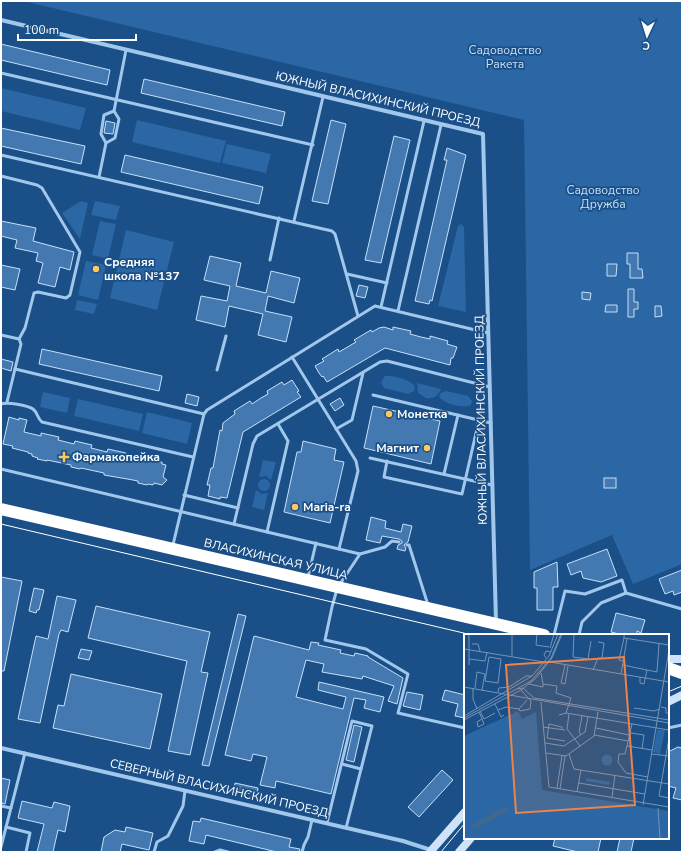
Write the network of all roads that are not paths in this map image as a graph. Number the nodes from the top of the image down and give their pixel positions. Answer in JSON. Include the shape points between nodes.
{"nodes":[{"id":1,"x":1,"y":20,"type":"edge"},
{"id":2,"x":126,"y":50,"type":"junction"},
{"id":3,"x":1,"y":73,"type":"edge"},
{"id":4,"x":323,"y":97,"type":"junction"},
{"id":5,"x":116,"y":99,"type":"junction"},
{"id":6,"x":114,"y":111,"type":"junction"},
{"id":7,"x":424,"y":121,"type":"junction"},
{"id":8,"x":441,"y":125,"type":"junction"},
{"id":9,"x":106,"y":143,"type":"junction"},
{"id":10,"x":313,"y":145,"type":"junction"},
{"id":11,"x":1,"y":155,"type":"edge"},
{"id":12,"x":1,"y":176,"type":"edge"},
{"id":13,"x":99,"y":177,"type":"junction"},
{"id":14,"x":279,"y":218,"type":"junction"},
{"id":15,"x":294,"y":222,"type":"junction"},
{"id":16,"x":270,"y":260,"type":"dead end"},
{"id":17,"x":346,"y":274,"type":"junction"},
{"id":18,"x":387,"y":283,"type":"junction"},
{"id":19,"x":381,"y":307,"type":"junction"},
{"id":20,"x":398,"y":311,"type":"junction"},
{"id":21,"x":358,"y":316,"type":"junction"},
{"id":22,"x":488,"y":333,"type":"junction"},
{"id":23,"x":1,"y":335,"type":"edge"},
{"id":24,"x":226,"y":336,"type":"dead end"},
{"id":25,"x":19,"y":338,"type":"junction"},
{"id":26,"x":292,"y":357,"type":"junction"},
{"id":27,"x":14,"y":369,"type":"junction"},
{"id":28,"x":217,"y":370,"type":"dead end"},
{"id":29,"x":363,"y":373,"type":"junction"},
{"id":30,"x":490,"y":388,"type":"junction"},
{"id":31,"x":373,"y":395,"type":"dead end"},
{"id":32,"x":318,"y":400,"type":"junction"},
{"id":33,"x":7,"y":402,"type":"junction"},
{"id":34,"x":1,"y":404,"type":"edge"},
{"id":35,"x":204,"y":414,"type":"junction"},
{"id":36,"x":458,"y":415,"type":"junction"},
{"id":37,"x":479,"y":420,"type":"junction"},
{"id":38,"x":491,"y":423,"type":"junction"},
{"id":39,"x":278,"y":424,"type":"junction"},
{"id":40,"x":336,"y":429,"type":"junction"},
{"id":41,"x":193,"y":457,"type":"junction"},
{"id":42,"x":370,"y":458,"type":"dead end"},
{"id":43,"x":387,"y":461,"type":"junction"},
{"id":44,"x":1,"y":469,"type":"edge"},
{"id":45,"x":444,"y":474,"type":"junction"},
{"id":46,"x":465,"y":479,"type":"junction"},
{"id":47,"x":492,"y":485,"type":"junction"},
{"id":48,"x":184,"y":495,"type":"junction"},
{"id":49,"x":238,"y":508,"type":"junction"},
{"id":50,"x":1,"y":509,"type":"edge"},
{"id":51,"x":181,"y":511,"type":"junction"},
{"id":52,"x":234,"y":524,"type":"junction"},
{"id":53,"x":267,"y":532,"type":"junction"},
{"id":54,"x":399,"y":542,"type":"dead end"},
{"id":55,"x":316,"y":544,"type":"junction"},
{"id":56,"x":407,"y":545,"type":"dead end"},
{"id":57,"x":172,"y":549,"type":"junction"},
{"id":58,"x":340,"y":549,"type":"junction"},
{"id":59,"x":360,"y":554,"type":"junction"},
{"id":60,"x":308,"y":580,"type":"junction"},
{"id":61,"x":338,"y":587,"type":"junction"},
{"id":62,"x":626,"y":593,"type":"junction"},
{"id":63,"x":430,"y":609,"type":"junction"},
{"id":64,"x":682,"y":609,"type":"edge"},
{"id":65,"x":496,"y":624,"type":"junction"},
{"id":66,"x":540,"y":634,"type":"edge"},
{"id":67,"x":554,"y":634,"type":"edge"},
{"id":68,"x":579,"y":634,"type":"edge"},
{"id":69,"x":669,"y":659,"type":"edge"},
{"id":70,"x":682,"y":659,"type":"edge"},
{"id":71,"x":682,"y":697,"type":"edge"},
{"id":72,"x":669,"y":703,"type":"edge"},
{"id":73,"x":682,"y":725,"type":"edge"},
{"id":74,"x":464,"y":728,"type":"edge"},
{"id":75,"x":669,"y":728,"type":"edge"},
{"id":76,"x":1,"y":748,"type":"edge"},
{"id":77,"x":25,"y":753,"type":"junction"},
{"id":78,"x":342,"y":764,"type":"junction"},
{"id":79,"x":361,"y":769,"type":"junction"},
{"id":80,"x":185,"y":791,"type":"junction"},
{"id":81,"x":1,"y":806,"type":"edge"},
{"id":82,"x":11,"y":808,"type":"junction"},
{"id":83,"x":464,"y":813,"type":"edge"},
{"id":84,"x":312,"y":820,"type":"junction"},
{"id":85,"x":327,"y":823,"type":"junction"},
{"id":86,"x":6,"y":828,"type":"junction"},
{"id":87,"x":346,"y":828,"type":"junction"},
{"id":88,"x":470,"y":839,"type":"edge"},
{"id":89,"x":1,"y":847,"type":"edge"},
{"id":90,"x":431,"y":851,"type":"edge"},
{"id":91,"x":26,"y":852,"type":"edge"},
{"id":92,"x":154,"y":852,"type":"edge"},
{"id":93,"x":215,"y":852,"type":"edge"},
{"id":94,"x":228,"y":852,"type":"edge"},
{"id":95,"x":302,"y":852,"type":"edge"},
{"id":96,"x":459,"y":852,"type":"edge"}],
"edges":[{"from":1,"to":2,"type":"street","name":"ЮЖНЫЙ ВЛАСИХИНСКИЙ ПРОЕЗД"},
{"from":2,"to":4,"type":"street","name":"ЮЖНЫЙ ВЛАСИХИНСКИЙ ПРОЕЗД"},
{"from":2,"to":5,"type":"lane"},
{"from":3,"to":5,"type":"lane"},
{"from":4,"to":7,"type":"street","name":"ЮЖНЫЙ ВЛАСИХИНСКИЙ ПРОЕЗД"},
{"from":4,"to":10,"type":"lane"},
{"from":5,"to":6,"type":"lane"},
{"from":5,"to":10,"type":"lane"},
{"from":6,"to":9,"type":"lane","via":[[119,119],[115,138]]},
{"from":6,"to":9,"type":"lane","via":[[104,116],[101,134]]},
{"from":7,"to":8,"type":"street","name":"ЮЖНЫЙ ВЛАСИХИНСКИЙ ПРОЕЗД"},
{"from":7,"to":18,"type":"lane"},
{"from":8,"to":20,"type":"lane"},
{"from":8,"to":22,"type":"street","name":"ЮЖНЫЙ ВЛАСИХИНСКИЙ ПРОЕЗД","via":[[483,134]]},
{"from":9,"to":13,"type":"lane"},
{"from":10,"to":15,"type":"lane"},
{"from":11,"to":13,"type":"lane"},
{"from":12,"to":25,"type":"lane","via":[[42,188],[80,252],[70,295],[66,298],[34,293],[25,328]]},
{"from":13,"to":14,"type":"lane"},
{"from":14,"to":15,"type":"lane"},
{"from":14,"to":16,"type":"lane"},
{"from":15,"to":17,"type":"lane","via":[[332,230]]},
{"from":17,"to":18,"type":"lane"},
{"from":17,"to":21,"type":"lane"},
{"from":18,"to":19,"type":"lane"},
{"from":19,"to":20,"type":"lane"},
{"from":19,"to":21,"type":"lane","via":[[375,306]]},
{"from":20,"to":22,"type":"lane"},
{"from":21,"to":26,"type":"lane"},
{"from":22,"to":30,"type":"street","name":"ЮЖНЫЙ ВЛАСИХИНСКИЙ ПРОЕЗД"},
{"from":23,"to":25,"type":"lane"},
{"from":24,"to":28,"type":"lane"},
{"from":25,"to":27,"type":"lane"},
{"from":26,"to":32,"type":"lane"},
{"from":26,"to":35,"type":"lane","via":[[206,410]]},
{"from":27,"to":33,"type":"lane"},
{"from":27,"to":35,"type":"lane"},
{"from":29,"to":30,"type":"lane","via":[[380,362],[387,362]]},
{"from":29,"to":32,"type":"lane"},
{"from":29,"to":40,"type":"lane","via":[[352,420]]},
{"from":30,"to":38,"type":"street","name":"ЮЖНЫЙ ВЛАСИХИНСКИЙ ПРОЕЗД"},
{"from":31,"to":36,"type":"lane"},
{"from":32,"to":39,"type":"lane"},
{"from":32,"to":40,"type":"lane"},
{"from":33,"to":34,"type":"lane"},
{"from":33,"to":41,"type":"lane","via":[[32,408],[42,422]]},
{"from":35,"to":41,"type":"lane"},
{"from":36,"to":37,"type":"lane"},
{"from":36,"to":45,"type":"lane"},
{"from":37,"to":38,"type":"lane"},
{"from":37,"to":46,"type":"lane"},
{"from":38,"to":47,"type":"street","name":"ЮЖНЫЙ ВЛАСИХИНСКИЙ ПРОЕЗД"},
{"from":39,"to":49,"type":"lane","via":[[257,436],[253,444]]},
{"from":39,"to":53,"type":"lane","via":[[288,441]]},
{"from":40,"to":58,"type":"lane","via":[[356,461],[358,471]]},
{"from":41,"to":48,"type":"lane"},
{"from":42,"to":43,"type":"lane"},
{"from":43,"to":45,"type":"lane"},
{"from":43,"to":46,"type":"lane","via":[[384,477],[440,490],[462,494]]},
{"from":44,"to":51,"type":"lane"},
{"from":45,"to":46,"type":"lane"},
{"from":46,"to":47,"type":"lane"},
{"from":47,"to":65,"type":"street","name":"ЮЖНЫЙ ВЛАСИХИНСКИЙ ПРОЕЗД"},
{"from":48,"to":49,"type":"lane"},
{"from":48,"to":51,"type":"lane"},
{"from":49,"to":52,"type":"lane"},
{"from":50,"to":57,"type":"highway","name":"ВЛАСИХИНСКАЯ УЛИЦА"},
{"from":51,"to":52,"type":"lane"},
{"from":51,"to":57,"type":"lane"},
{"from":52,"to":53,"type":"lane"},
{"from":53,"to":55,"type":"lane"},
{"from":54,"to":59,"type":"lane","via":[[392,541],[385,547]]},
{"from":55,"to":58,"type":"lane"},
{"from":55,"to":60,"type":"lane"},
{"from":56,"to":63,"type":"lane","via":[[417,565]]},
{"from":57,"to":60,"type":"highway","name":"ВЛАСИХИНСКАЯ УЛИЦА"},
{"from":58,"to":59,"type":"lane"},
{"from":59,"to":61,"type":"lane"},
{"from":60,"to":61,"type":"highway","name":"ВЛАСИХИНСКАЯ УЛИЦА"},
{"from":61,"to":63,"type":"highway","name":"ВЛАСИХИНСКАЯ УЛИЦА"},
{"from":61,"to":74,"type":"lane","via":[[325,640],[366,649],[408,674],[398,713]]},
{"from":62,"to":64,"type":"lane"},
{"from":62,"to":67,"type":"lane","via":[[622,580],[585,594],[565,591]]},
{"from":62,"to":68,"type":"lane","via":[[601,603],[582,622]]},
{"from":63,"to":65,"type":"highway","name":"ВЛАСИХИНСКАЯ УЛИЦА"},
{"from":65,"to":66,"type":"highway","name":"ВЛАСИХИНСКАЯ УЛИЦА"},
{"from":69,"to":70,"type":"main road"},
{"from":71,"to":72,"type":"main road"},
{"from":73,"to":75,"type":"lane"},
{"from":76,"to":77,"type":"street","name":"СЕВЕРНЫЙ ВЛАСИХИНСКИЙ ПРОЕЗД"},
{"from":77,"to":80,"type":"street","name":"СЕВЕРНЫЙ ВЛАСИХИНСКИЙ ПРОЕЗД"},
{"from":77,"to":82,"type":"lane"},
{"from":78,"to":79,"type":"lane"},
{"from":78,"to":79,"type":"lane","via":[[352,721],[359,722],[372,726]]},
{"from":78,"to":85,"type":"lane"},
{"from":79,"to":87,"type":"lane"},
{"from":80,"to":84,"type":"street","name":"СЕВЕРНЫЙ ВЛАСИХИНСКИЙ ПРОЕЗД"},
{"from":80,"to":92,"type":"lane","via":[[183,806],[168,836],[157,842]]},
{"from":81,"to":82,"type":"lane"},
{"from":82,"to":86,"type":"lane"},
{"from":83,"to":90,"type":"main road"},
{"from":84,"to":85,"type":"street","name":"СЕВЕРНЫЙ ВЛАСИХИНСКИЙ ПРОЕЗД"},
{"from":84,"to":95,"type":"lane"},
{"from":85,"to":87,"type":"street","name":"СЕВЕРНЫЙ ВЛАСИХИНСКИЙ ПРОЕЗД"},
{"from":86,"to":89,"type":"lane"},
{"from":86,"to":91,"type":"lane","via":[[30,833]]},
{"from":87,"to":90,"type":"street","name":"СЕВЕРНЫЙ ВЛАСИХИНСКИЙ ПРОЕЗД","via":[[403,841]]},
{"from":88,"to":96,"type":"main road"},
{"from":93,"to":94,"type":"lane"}]}
